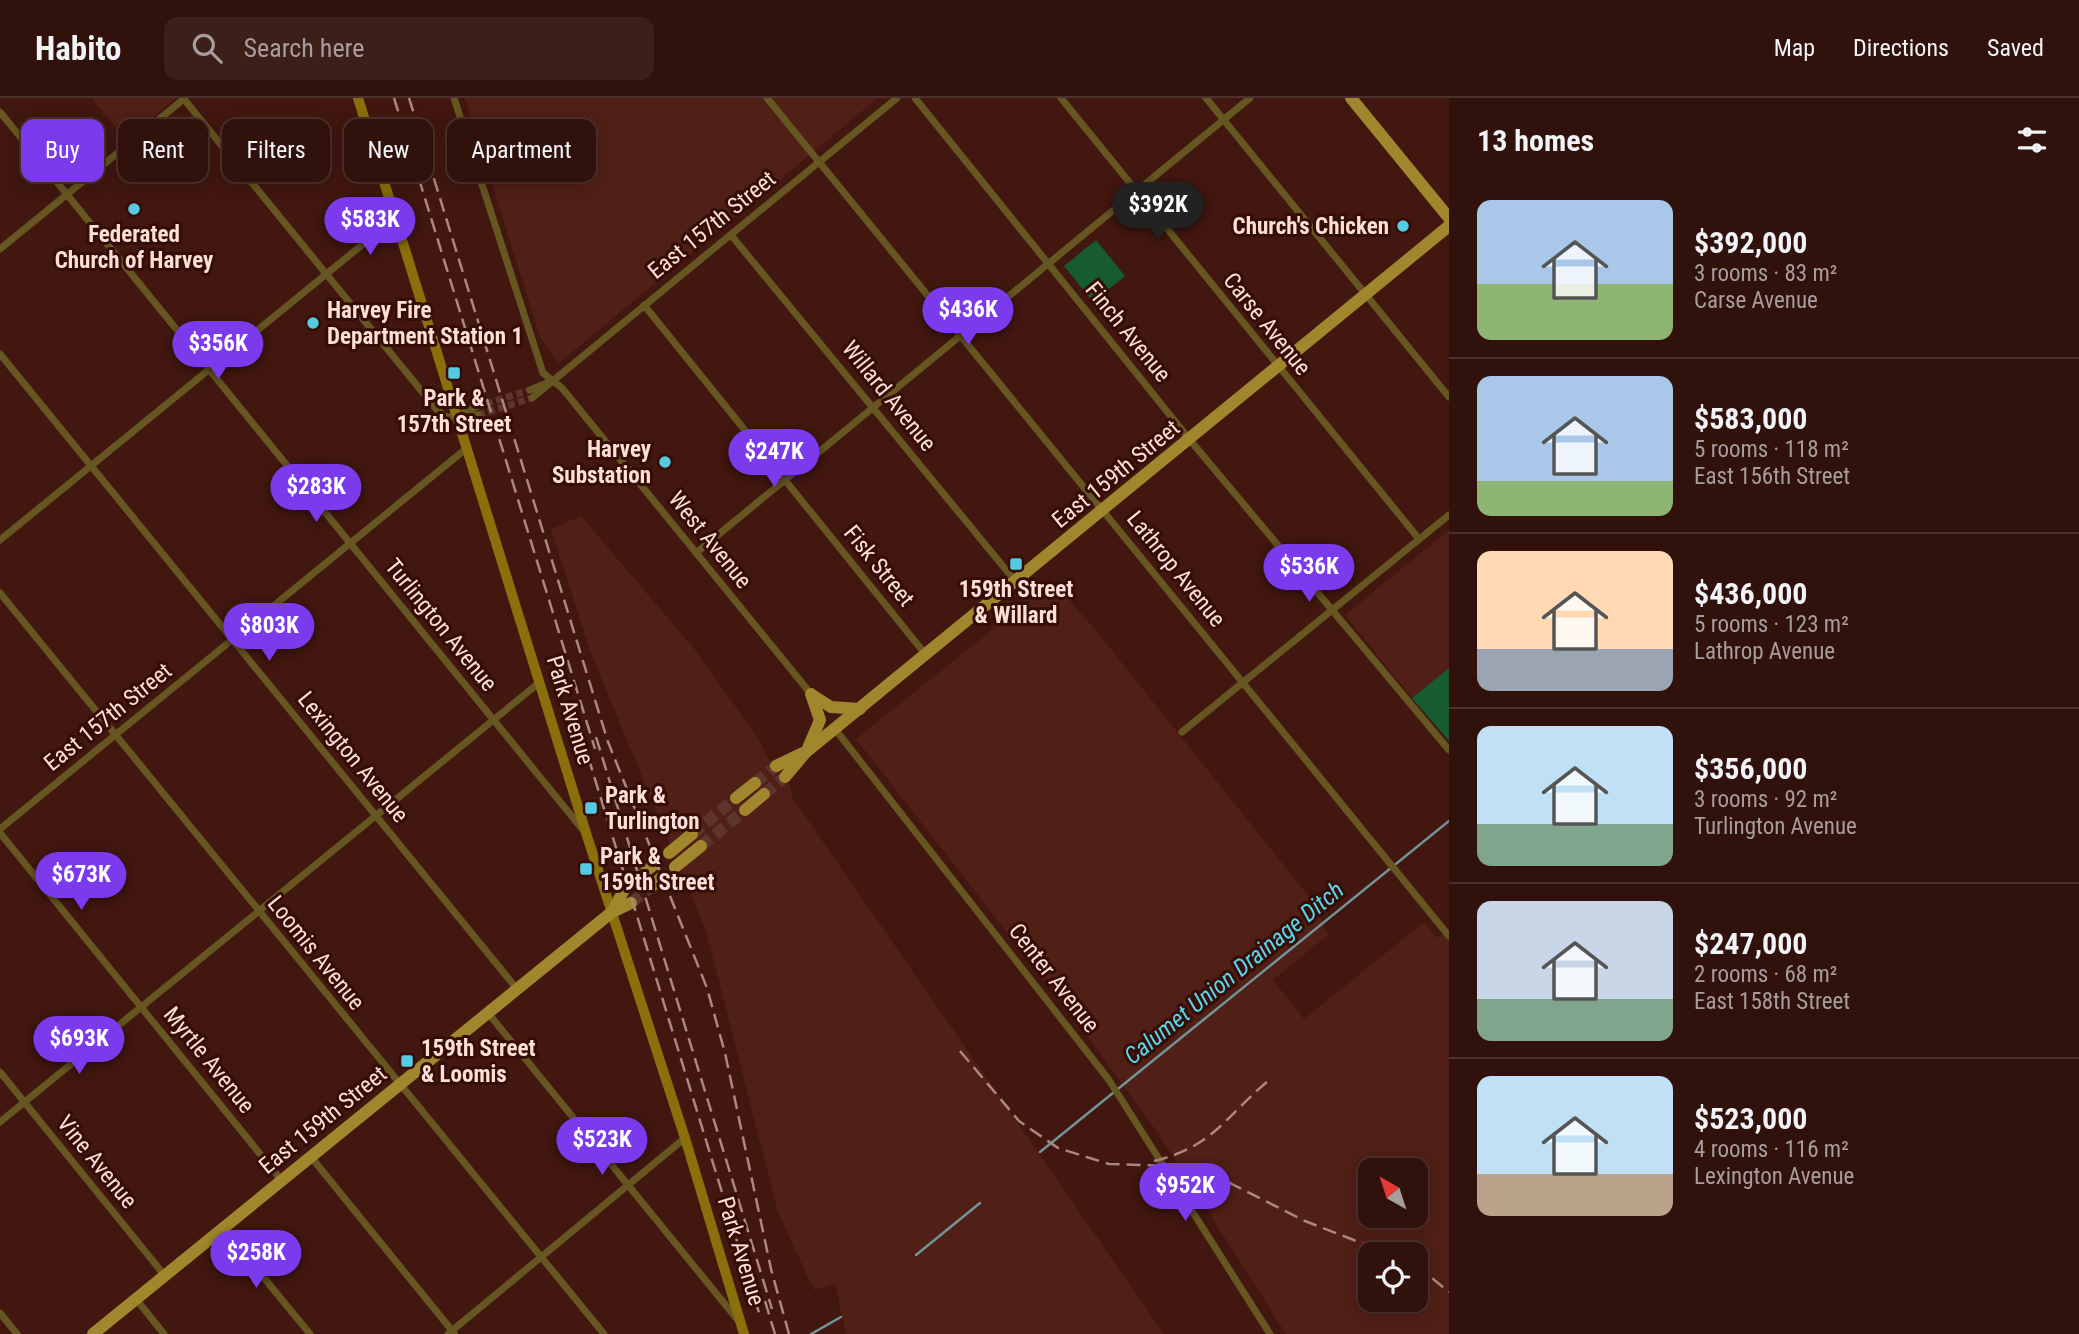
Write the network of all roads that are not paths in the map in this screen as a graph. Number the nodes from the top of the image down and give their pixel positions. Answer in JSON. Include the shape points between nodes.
{"nodes":[{"id":1,"x":184,"y":98,"type":"edge"},
{"id":2,"x":358,"y":98,"type":"edge"},
{"id":3,"x":767,"y":98,"type":"edge"},
{"id":4,"x":897,"y":98,"type":"edge"},
{"id":5,"x":915,"y":98,"type":"edge"},
{"id":6,"x":1060,"y":98,"type":"edge"},
{"id":7,"x":1206,"y":98,"type":"edge"},
{"id":8,"x":1250,"y":98,"type":"edge"},
{"id":9,"x":1351,"y":98,"type":"edge"},
{"id":10,"x":458,"y":100,"type":"edge"},
{"id":11,"x":0,"y":112,"type":"edge"},
{"id":12,"x":1223,"y":120,"type":"junction"},
{"id":13,"x":819,"y":162,"type":"junction"},
{"id":14,"x":1136,"y":191,"type":"junction"},
{"id":15,"x":67,"y":194,"type":"junction"},
{"id":16,"x":395,"y":218,"type":"junction"},
{"id":17,"x":1449,"y":218,"type":"edge"},
{"id":18,"x":1449,"y":226,"type":"edge"},
{"id":19,"x":732,"y":235,"type":"junction"},
{"id":20,"x":0,"y":249,"type":"edge"},
{"id":21,"x":1048,"y":263,"type":"junction"},
{"id":22,"x":326,"y":275,"type":"junction"},
{"id":23,"x":1366,"y":295,"type":"junction"},
{"id":24,"x":644,"y":305,"type":"junction"},
{"id":25,"x":960,"y":335,"type":"junction"},
{"id":26,"x":0,"y":355,"type":"edge"},
{"id":27,"x":1278,"y":368,"type":"junction"},
{"id":28,"x":209,"y":370,"type":"junction"},
{"id":29,"x":551,"y":381,"type":"junction"},
{"id":30,"x":531,"y":394,"type":"tunnel mouth"},
{"id":31,"x":1449,"y":397,"type":"edge"},
{"id":32,"x":873,"y":407,"type":"junction"},
{"id":33,"x":477,"y":411,"type":"tunnel mouth"},
{"id":34,"x":457,"y":416,"type":"junction"},
{"id":35,"x":1190,"y":440,"type":"junction"},
{"id":36,"x":467,"y":448,"type":"junction"},
{"id":37,"x":91,"y":466,"type":"junction"},
{"id":38,"x":785,"y":480,"type":"junction"},
{"id":39,"x":1103,"y":511,"type":"junction"},
{"id":40,"x":1449,"y":515,"type":"edge"},
{"id":41,"x":1419,"y":539,"type":"junction"},
{"id":42,"x":0,"y":540,"type":"edge"},
{"id":43,"x":351,"y":544,"type":"junction"},
{"id":44,"x":696,"y":553,"type":"junction"},
{"id":45,"x":1016,"y":582,"type":"junction"},
{"id":46,"x":0,"y":593,"type":"edge"},
{"id":47,"x":1332,"y":610,"type":"junction"},
{"id":48,"x":233,"y":640,"type":"junction"},
{"id":49,"x":926,"y":655,"type":"junction"},
{"id":50,"x":540,"y":682,"type":"junction"},
{"id":51,"x":1244,"y":682,"type":"junction"},
{"id":52,"x":811,"y":694,"type":"junction"},
{"id":53,"x":860,"y":709,"type":"junction"},
{"id":54,"x":493,"y":719,"type":"junction"},
{"id":55,"x":835,"y":729,"type":"junction"},
{"id":56,"x":1182,"y":732,"type":"dead end"},
{"id":57,"x":115,"y":736,"type":"junction"},
{"id":58,"x":1449,"y":750,"type":"edge"},
{"id":59,"x":806,"y":752,"type":"junction"},
{"id":60,"x":776,"y":766,"type":"tunnel mouth"},
{"id":61,"x":785,"y":777,"type":"tunnel mouth"},
{"id":62,"x":755,"y":783,"type":"tunnel mouth"},
{"id":63,"x":764,"y":794,"type":"tunnel mouth"},
{"id":64,"x":736,"y":798,"type":"tunnel mouth"},
{"id":65,"x":745,"y":810,"type":"tunnel mouth"},
{"id":66,"x":376,"y":816,"type":"junction"},
{"id":67,"x":0,"y":831,"type":"edge"},
{"id":68,"x":692,"y":834,"type":"tunnel mouth"},
{"id":69,"x":587,"y":836,"type":"junction"},
{"id":70,"x":701,"y":846,"type":"tunnel mouth"},
{"id":71,"x":669,"y":853,"type":"dead end"},
{"id":72,"x":675,"y":867,"type":"dead end"},
{"id":73,"x":625,"y":888,"type":"tunnel mouth"},
{"id":74,"x":631,"y":903,"type":"tunnel mouth"},
{"id":75,"x":258,"y":912,"type":"junction"},
{"id":76,"x":612,"y":912,"type":"junction"},
{"id":77,"x":1449,"y":936,"type":"edge"},
{"id":78,"x":517,"y":989,"type":"junction"},
{"id":79,"x":141,"y":1007,"type":"junction"},
{"id":80,"x":488,"y":1013,"type":"junction"},
{"id":81,"x":0,"y":1072,"type":"edge"},
{"id":82,"x":399,"y":1086,"type":"junction"},
{"id":83,"x":24,"y":1102,"type":"junction"},
{"id":84,"x":0,"y":1122,"type":"edge"},
{"id":85,"x":685,"y":1138,"type":"junction"},
{"id":86,"x":311,"y":1157,"type":"junction"},
{"id":87,"x":282,"y":1181,"type":"junction"},
{"id":88,"x":627,"y":1187,"type":"junction"},
{"id":89,"x":223,"y":1228,"type":"junction"},
{"id":90,"x":541,"y":1257,"type":"junction"},
{"id":91,"x":165,"y":1276,"type":"junction"},
{"id":92,"x":136,"y":1299,"type":"junction"},
{"id":93,"x":0,"y":1313,"type":"edge"},
{"id":94,"x":740,"y":1322,"type":"junction"},
{"id":95,"x":452,"y":1333,"type":"edge"},
{"id":96,"x":17,"y":1334,"type":"edge"},
{"id":97,"x":93,"y":1334,"type":"edge"},
{"id":98,"x":164,"y":1334,"type":"edge"},
{"id":99,"x":310,"y":1334,"type":"edge"},
{"id":100,"x":604,"y":1334,"type":"edge"},
{"id":101,"x":744,"y":1334,"type":"edge"},
{"id":102,"x":1270,"y":1334,"type":"edge"}],
"edges":[{"from":1,"to":15,"type":"street"},
{"from":1,"to":22,"type":"street"},
{"from":2,"to":16,"type":"street","name":"Park Avenue"},
{"from":3,"to":13,"type":"street","name":"Lathrop Avenue"},
{"from":4,"to":13,"type":"street","name":"East 157th Street"},
{"from":5,"to":21,"type":"street","name":"Finch Avenue"},
{"from":6,"to":14,"type":"street","name":"Carse Avenue"},
{"from":7,"to":12,"type":"street"},
{"from":8,"to":12,"type":"street"},
{"from":9,"to":17,"type":"main road"},
{"from":10,"to":29,"type":"street","name":"West Avenue","via":[[543,373]]},
{"from":11,"to":15,"type":"street","name":"Turlington Avenue"},
{"from":12,"to":14,"type":"street"},
{"from":12,"to":23,"type":"street"},
{"from":13,"to":19,"type":"street","name":"East 157th Street"},
{"from":13,"to":25,"type":"street","name":"Lathrop Avenue"},
{"from":14,"to":21,"type":"street"},
{"from":14,"to":27,"type":"street","name":"Carse Avenue"},
{"from":15,"to":20,"type":"street"},
{"from":15,"to":28,"type":"street","name":"Turlington Avenue"},
{"from":16,"to":22,"type":"street"},
{"from":16,"to":34,"type":"street","name":"Park Avenue"},
{"from":18,"to":23,"type":"main road","name":"East 159th Street"},
{"from":19,"to":24,"type":"street","name":"East 157th Street"},
{"from":19,"to":32,"type":"street","name":"Willard Avenue"},
{"from":21,"to":25,"type":"street"},
{"from":21,"to":35,"type":"street","name":"Finch Avenue"},
{"from":22,"to":28,"type":"street"},
{"from":22,"to":34,"type":"street","via":[[437,410],[447,417]]},
{"from":23,"to":27,"type":"main road","name":"East 159th Street"},
{"from":23,"to":31,"type":"street"},
{"from":24,"to":29,"type":"street","name":"East 157th Street"},
{"from":24,"to":38,"type":"street","name":"Fisk Street"},
{"from":25,"to":32,"type":"street"},
{"from":25,"to":39,"type":"street","name":"Lathrop Avenue"},
{"from":26,"to":37,"type":"street","name":"Lexington Avenue"},
{"from":27,"to":35,"type":"main road","name":"East 159th Street"},
{"from":27,"to":41,"type":"street","name":"Carse Avenue"},
{"from":28,"to":37,"type":"street"},
{"from":28,"to":43,"type":"street","name":"Turlington Avenue"},
{"from":29,"to":30,"type":"street","name":"East 157th Street"},
{"from":29,"to":44,"type":"street","name":"West Avenue","via":[[562,388]]},
{"from":32,"to":38,"type":"street"},
{"from":32,"to":45,"type":"street","name":"Willard Avenue"},
{"from":33,"to":34,"type":"street"},
{"from":34,"to":36,"type":"street","name":"Park Avenue"},
{"from":35,"to":39,"type":"main road","name":"East 159th Street"},
{"from":35,"to":47,"type":"street","name":"Finch Avenue"},
{"from":36,"to":43,"type":"street","name":"East 157th Street"},
{"from":36,"to":50,"type":"street","name":"Park Avenue"},
{"from":37,"to":42,"type":"street"},
{"from":37,"to":48,"type":"street","name":"Lexington Avenue"},
{"from":38,"to":44,"type":"street"},
{"from":38,"to":49,"type":"street","name":"Fisk Street"},
{"from":39,"to":45,"type":"main road","name":"East 159th Street"},
{"from":39,"to":51,"type":"street","name":"Lathrop Avenue"},
{"from":40,"to":41,"type":"street"},
{"from":41,"to":47,"type":"street"},
{"from":43,"to":48,"type":"street","name":"East 157th Street"},
{"from":43,"to":54,"type":"street","name":"Turlington Avenue"},
{"from":44,"to":52,"type":"street","name":"West Avenue"},
{"from":45,"to":49,"type":"main road","name":"East 159th Street"},
{"from":46,"to":57,"type":"street","name":"Loomis Avenue"},
{"from":47,"to":51,"type":"street"},
{"from":47,"to":58,"type":"street","name":"Finch Avenue"},
{"from":48,"to":57,"type":"street","name":"East 157th Street"},
{"from":48,"to":66,"type":"street","name":"Lexington Avenue"},
{"from":49,"to":53,"type":"main road","name":"East 159th Street"},
{"from":50,"to":54,"type":"street"},
{"from":50,"to":69,"type":"street","name":"Park Avenue"},
{"from":51,"to":56,"type":"street"},
{"from":51,"to":77,"type":"street","name":"Lathrop Avenue"},
{"from":52,"to":53,"type":"main road","via":[[831,707]]},
{"from":52,"to":59,"type":"main road","via":[[820,720]]},
{"from":53,"to":55,"type":"main road","name":"East 159th Street"},
{"from":54,"to":66,"type":"street"},
{"from":54,"to":69,"type":"street","name":"Turlington Avenue"},
{"from":55,"to":59,"type":"main road","name":"East 159th Street"},
{"from":55,"to":102,"type":"street","name":"Center Avenue","via":[[1122,1098]]},
{"from":57,"to":67,"type":"street","name":"East 157th Street"},
{"from":57,"to":75,"type":"street","name":"Loomis Avenue"},
{"from":59,"to":60,"type":"main road","name":"East 159th Street"},
{"from":59,"to":61,"type":"main road","name":"East 159th Street"},
{"from":62,"to":64,"type":"main road"},
{"from":63,"to":65,"type":"main road"},
{"from":66,"to":75,"type":"street"},
{"from":66,"to":78,"type":"street","name":"Lexington Avenue"},
{"from":67,"to":79,"type":"street","name":"Myrtle Avenue"},
{"from":68,"to":71,"type":"main road"},
{"from":69,"to":76,"type":"street","name":"Park Avenue"},
{"from":70,"to":72,"type":"main road"},
{"from":73,"to":76,"type":"main road","name":"East 159th Street"},
{"from":74,"to":76,"type":"main road","name":"East 159th Street"},
{"from":75,"to":79,"type":"street"},
{"from":75,"to":82,"type":"street","name":"Loomis Avenue"},
{"from":76,"to":78,"type":"main road","name":"East 159th Street"},
{"from":76,"to":85,"type":"street","name":"Park Avenue"},
{"from":78,"to":80,"type":"main road","name":"East 159th Street"},
{"from":79,"to":83,"type":"street"},
{"from":79,"to":87,"type":"street","name":"Myrtle Avenue"},
{"from":80,"to":82,"type":"main road","name":"East 159th Street"},
{"from":80,"to":88,"type":"street"},
{"from":81,"to":83,"type":"street","name":"Vine Avenue"},
{"from":82,"to":86,"type":"main road","name":"East 159th Street"},
{"from":82,"to":90,"type":"street","name":"Loomis Avenue"},
{"from":83,"to":84,"type":"street"},
{"from":83,"to":91,"type":"street","name":"Vine Avenue"},
{"from":85,"to":88,"type":"street"},
{"from":85,"to":94,"type":"street","name":"Park Avenue"},
{"from":86,"to":87,"type":"main road","name":"East 159th Street"},
{"from":86,"to":95,"type":"street"},
{"from":87,"to":89,"type":"main road","name":"East 159th Street"},
{"from":88,"to":90,"type":"street"},
{"from":88,"to":94,"type":"street"},
{"from":89,"to":91,"type":"main road","name":"East 159th Street"},
{"from":89,"to":99,"type":"street"},
{"from":90,"to":95,"type":"street"},
{"from":90,"to":100,"type":"street","name":"Loomis Avenue"},
{"from":91,"to":92,"type":"main road","name":"East 159th Street"},
{"from":92,"to":97,"type":"main road","name":"East 159th Street"},
{"from":92,"to":98,"type":"street"},
{"from":93,"to":96,"type":"street"},
{"from":94,"to":101,"type":"street","name":"Park Avenue"}]}
